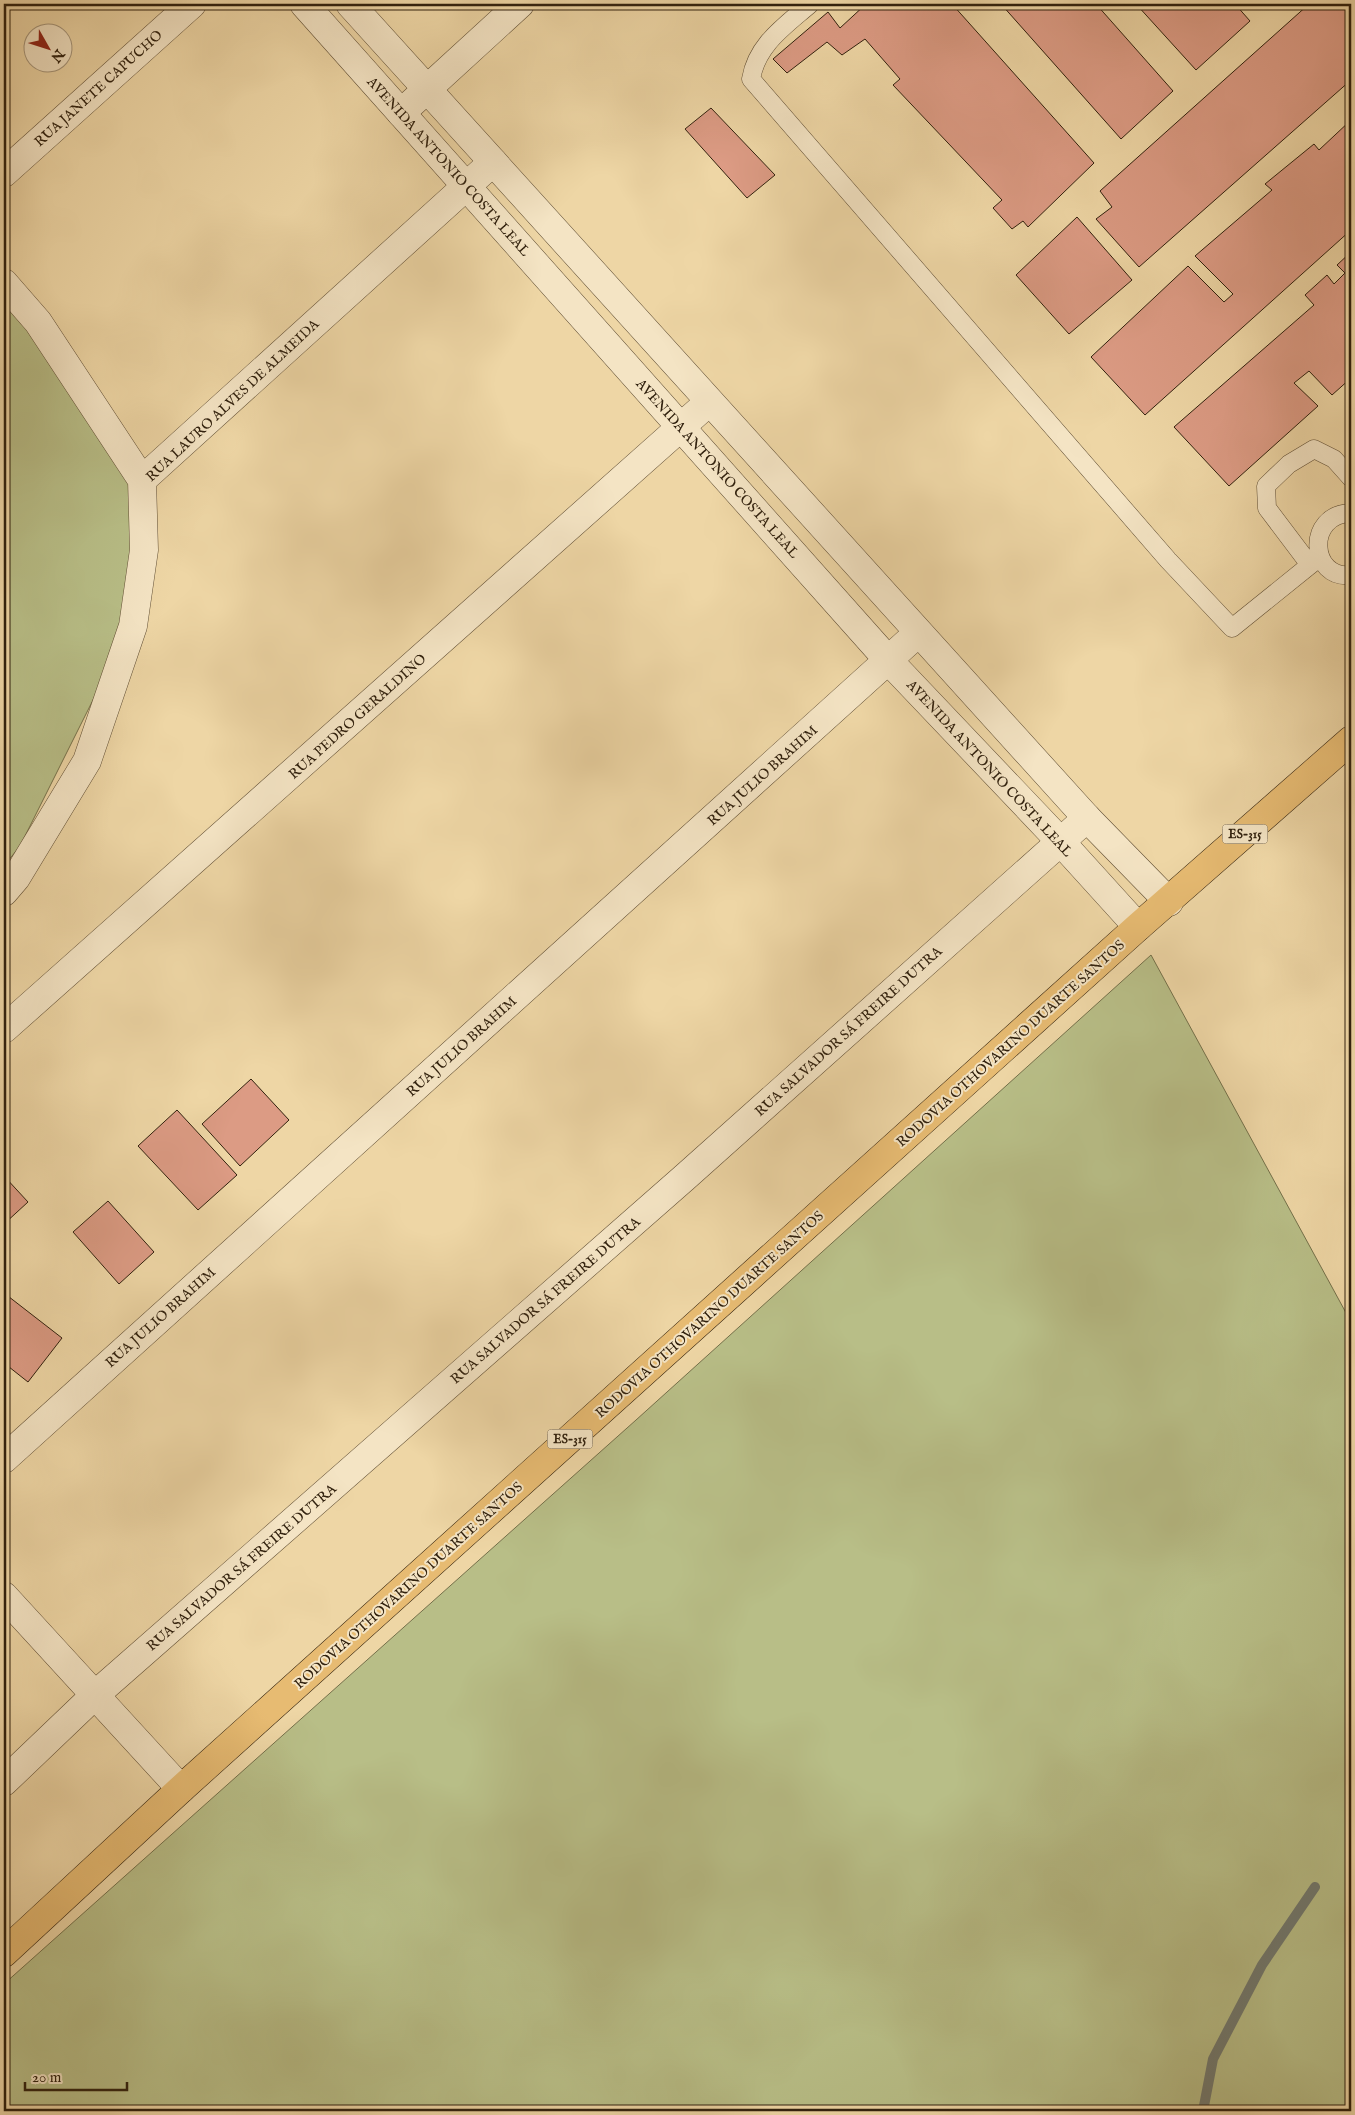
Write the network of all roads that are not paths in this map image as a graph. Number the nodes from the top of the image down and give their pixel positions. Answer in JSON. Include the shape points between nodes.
{"nodes":[{"id":1,"x":192,"y":4,"type":"edge"},
{"id":2,"x":304,"y":4,"type":"edge"},
{"id":3,"x":350,"y":4,"type":"edge"},
{"id":4,"x":520,"y":4,"type":"edge"},
{"id":5,"x":810,"y":4,"type":"edge"},
{"id":6,"x":426,"y":90,"type":"junction"},
{"id":7,"x":401,"y":112,"type":"junction"},
{"id":8,"x":493,"y":162,"type":"junction"},
{"id":9,"x":4,"y":173,"type":"edge"},
{"id":10,"x":466,"y":185,"type":"junction"},
{"id":11,"x":4,"y":283,"type":"edge"},
{"id":12,"x":709,"y":402,"type":"junction"},
{"id":13,"x":682,"y":427,"type":"junction"},
{"id":14,"x":1351,"y":478,"type":"edge"},
{"id":15,"x":142,"y":480,"type":"junction"},
{"id":16,"x":1351,"y":513,"type":"edge"},
{"id":17,"x":1315,"y":561,"type":"junction"},
{"id":18,"x":1350,"y":577,"type":"edge"},
{"id":19,"x":918,"y":633,"type":"junction"},
{"id":20,"x":889,"y":661,"type":"junction"},
{"id":21,"x":1349,"y":738,"type":"edge"},
{"id":22,"x":1087,"y":818,"type":"junction"},
{"id":23,"x":1060,"y":841,"type":"junction"},
{"id":24,"x":4,"y":892,"type":"edge"},
{"id":25,"x":1169,"y":902,"type":"junction"},
{"id":26,"x":1138,"y":927,"type":"junction"},
{"id":27,"x":4,"y":1029,"type":"edge"},
{"id":28,"x":4,"y":1459,"type":"edge"},
{"id":29,"x":4,"y":1596,"type":"edge"},
{"id":30,"x":95,"y":1695,"type":"junction"},
{"id":31,"x":4,"y":1782,"type":"edge"},
{"id":32,"x":181,"y":1789,"type":"junction"},
{"id":33,"x":4,"y":1953,"type":"edge"}],
"edges":[{"from":1,"to":9,"type":"street","name":"RUA JANETE CAPUCHO"},
{"from":2,"to":7,"type":"street","name":"AVENIDA ANTONIO COSTA LEAL"},
{"from":3,"to":6,"type":"street"},
{"from":4,"to":6,"type":"street"},
{"from":5,"to":17,"type":"lane","via":[[766,42],[753,65],[751,79],[1168,560],[1232,628]]},
{"from":6,"to":7,"type":"street"},
{"from":6,"to":8,"type":"street"},
{"from":7,"to":10,"type":"street","name":"AVENIDA ANTONIO COSTA LEAL"},
{"from":8,"to":10,"type":"street","name":"RUA LAURO ALVES DE ALMEIDA"},
{"from":8,"to":12,"type":"street"},
{"from":10,"to":13,"type":"street","name":"AVENIDA ANTONIO COSTA LEAL"},
{"from":10,"to":15,"type":"street","name":"RUA LAURO ALVES DE ALMEIDA"},
{"from":11,"to":15,"type":"street","via":[[38,322]]},
{"from":12,"to":13,"type":"street","name":"RUA PEDRO GERALDINO"},
{"from":12,"to":19,"type":"street"},
{"from":13,"to":20,"type":"street","name":"AVENIDA ANTONIO COSTA LEAL"},
{"from":13,"to":27,"type":"street","name":"RUA PEDRO GERALDINO"},
{"from":14,"to":17,"type":"lane","via":[[1334,459],[1314,449],[1289,464],[1266,486],[1267,508]]},
{"from":15,"to":24,"type":"street","name":"RUA LAURO ALVES DE ALMEIDA","via":[[144,550],[132,626],[124,653],[87,761],[16,878]]},
{"from":16,"to":17,"type":"lane","via":[[1338,514],[1327,521],[1320,531]]},
{"from":17,"to":18,"type":"lane","via":[[1336,574]]},
{"from":19,"to":20,"type":"street","name":"RUA JULIO BRAHIM"},
{"from":19,"to":22,"type":"street"},
{"from":20,"to":23,"type":"street","name":"AVENIDA ANTONIO COSTA LEAL"},
{"from":20,"to":28,"type":"street","name":"RUA JULIO BRAHIM"},
{"from":21,"to":25,"type":"main road","name":"RODOVIA OTHOVARINO DUARTE SANTOS","number":"ES-315"},
{"from":22,"to":23,"type":"street","name":"RUA SALVADOR SÁ FREIRE DUTRA"},
{"from":22,"to":25,"type":"street"},
{"from":23,"to":26,"type":"street","name":"AVENIDA ANTONIO COSTA LEAL"},
{"from":23,"to":30,"type":"street","name":"RUA SALVADOR SÁ FREIRE DUTRA","via":[[684,1178]]},
{"from":25,"to":26,"type":"main road","name":"RODOVIA OTHOVARINO DUARTE SANTOS","number":"ES-315"},
{"from":26,"to":32,"type":"main road","name":"RODOVIA OTHOVARINO DUARTE SANTOS","number":"ES-315"},
{"from":29,"to":30,"type":"street"},
{"from":30,"to":31,"type":"street","name":"RUA SALVADOR SÁ FREIRE DUTRA"},
{"from":30,"to":32,"type":"street"},
{"from":32,"to":33,"type":"main road","name":"RODOVIA OTHOVARINO DUARTE SANTOS","number":"ES-315"}]}
